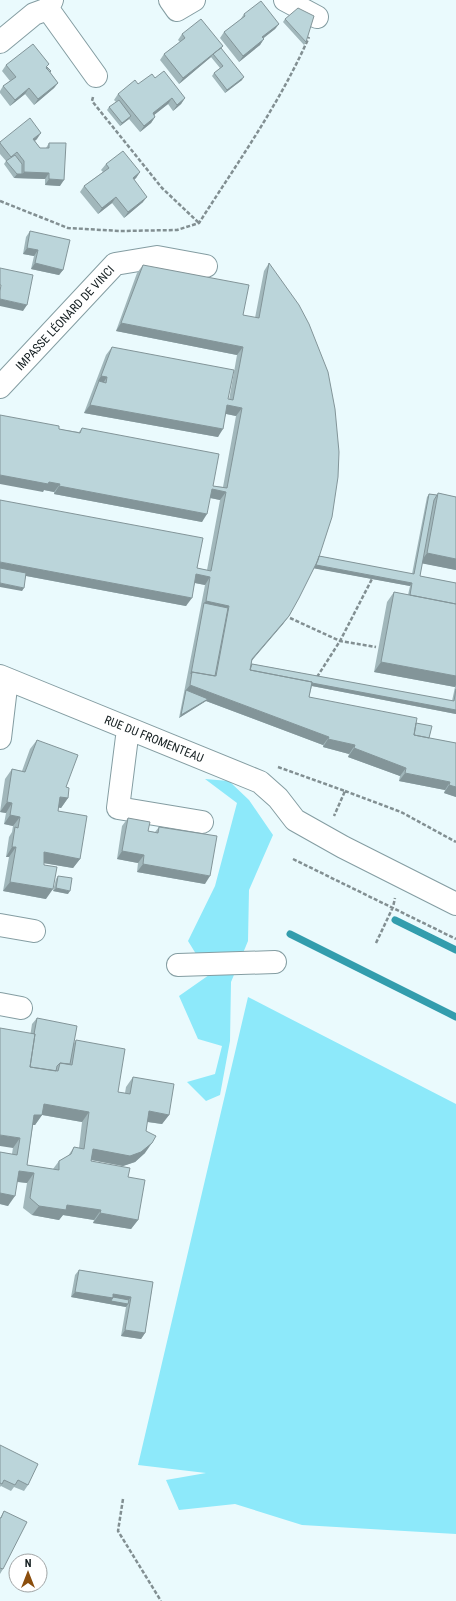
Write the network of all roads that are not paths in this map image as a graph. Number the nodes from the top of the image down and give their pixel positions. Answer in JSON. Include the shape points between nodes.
{"nodes":[{"id":1,"x":285,"y":0,"type":"edge"},
{"id":2,"x":50,"y":5,"type":"edge"},
{"id":3,"x":317,"y":17,"type":"road end"},
{"id":4,"x":0,"y":42,"type":"edge"},
{"id":5,"x":96,"y":76,"type":"road end"},
{"id":6,"x":206,"y":266,"type":"dead end"},
{"id":7,"x":0,"y":387,"type":"edge"},
{"id":8,"x":4,"y":678,"type":"edge"},
{"id":9,"x":128,"y":729,"type":"junction"},
{"id":10,"x":0,"y":738,"type":"edge"},
{"id":11,"x":202,"y":822,"type":"dead end"},
{"id":12,"x":456,"y":904,"type":"edge"},
{"id":13,"x":0,"y":926,"type":"edge"},
{"id":14,"x":34,"y":931,"type":"dead end"},
{"id":15,"x":275,"y":962,"type":"dead end"},
{"id":16,"x":178,"y":965,"type":"dead end"},
{"id":17,"x":0,"y":1004,"type":"edge"},
{"id":18,"x":21,"y":1008,"type":"dead end"}],
"edges":[{"from":1,"to":3,"type":"street"},
{"from":2,"to":4,"type":"street","via":[[34,14]]},
{"from":2,"to":5,"type":"street"},
{"from":6,"to":7,"type":"street","name":"IMPASSE LÉONARD DE VINCI","via":[[157,257],[115,264]]},
{"from":8,"to":9,"type":"street","name":"RUE DU FROMENTEAU"},
{"from":8,"to":10,"type":"street"},
{"from":9,"to":11,"type":"street","via":[[118,808]]},
{"from":9,"to":12,"type":"street","name":"RUE DU FROMENTEAU","via":[[260,782],[278,798],[295,820]]},
{"from":13,"to":14,"type":"street"},
{"from":15,"to":16,"type":"street"},
{"from":17,"to":18,"type":"street"}]}
